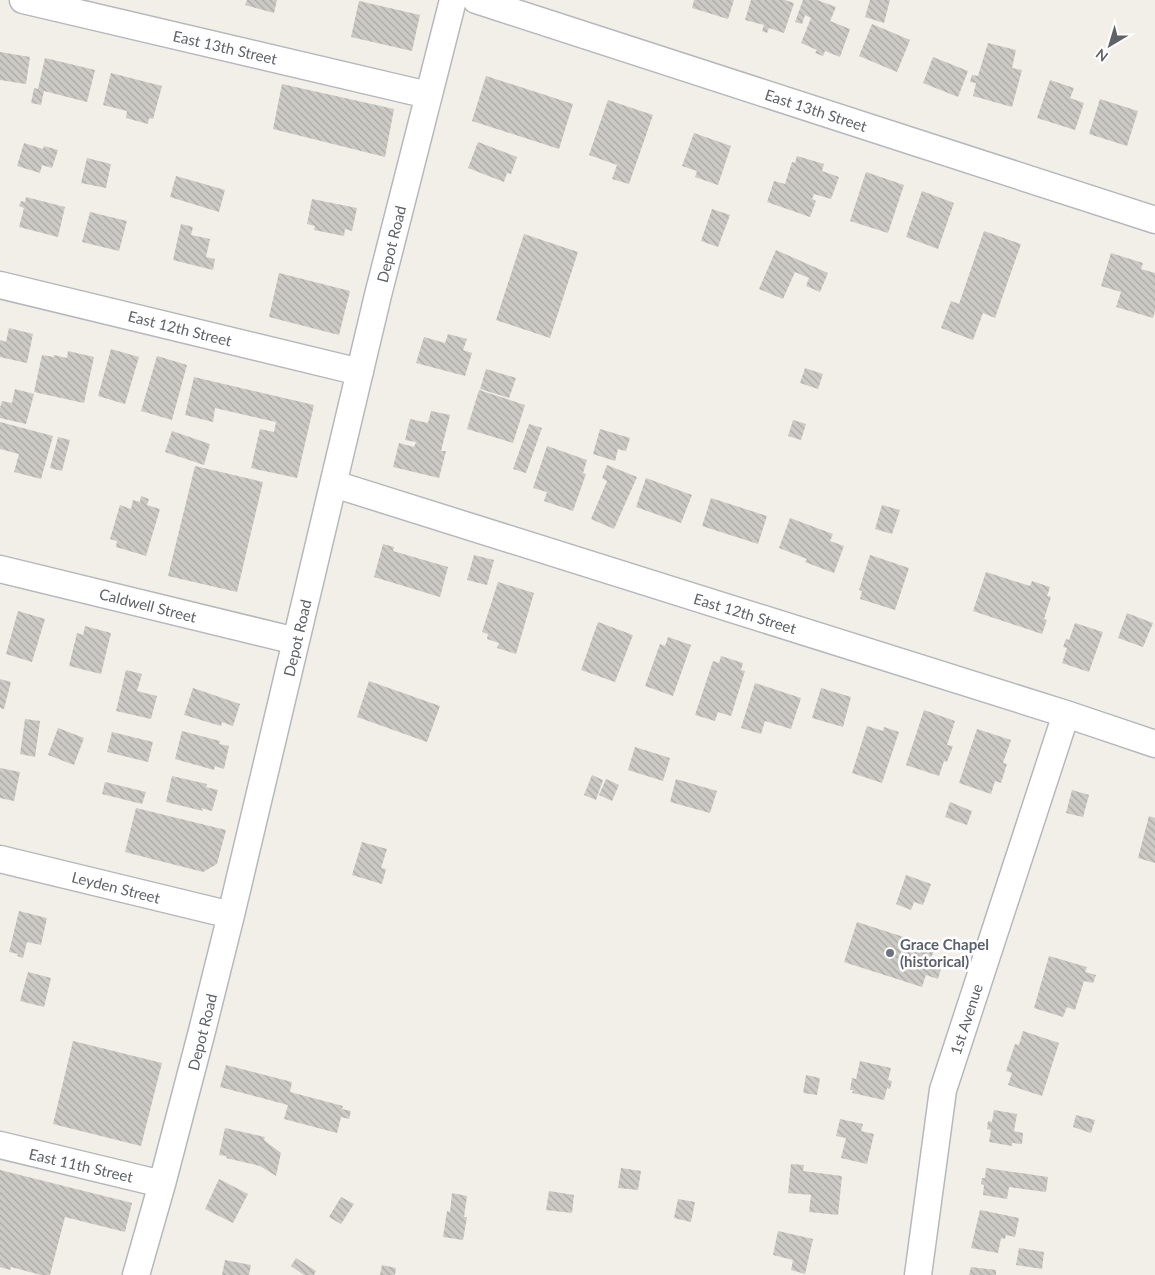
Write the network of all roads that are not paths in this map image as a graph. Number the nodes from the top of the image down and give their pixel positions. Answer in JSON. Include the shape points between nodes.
{"nodes":[{"id":1,"x":22,"y":0,"type":"edge"},
{"id":2,"x":453,"y":0,"type":"edge"},
{"id":3,"x":476,"y":0,"type":"edge"},
{"id":4,"x":428,"y":95,"type":"junction"},
{"id":5,"x":1155,"y":220,"type":"edge"},
{"id":6,"x":0,"y":285,"type":"edge"},
{"id":7,"x":360,"y":372,"type":"junction"},
{"id":8,"x":334,"y":484,"type":"junction"},
{"id":9,"x":0,"y":569,"type":"edge"},
{"id":10,"x":296,"y":641,"type":"junction"},
{"id":11,"x":1066,"y":714,"type":"junction"},
{"id":12,"x":1155,"y":744,"type":"edge"},
{"id":13,"x":0,"y":859,"type":"edge"},
{"id":14,"x":231,"y":915,"type":"junction"},
{"id":15,"x":0,"y":1145,"type":"edge"},
{"id":16,"x":162,"y":1184,"type":"junction"},
{"id":17,"x":136,"y":1275,"type":"edge"},
{"id":18,"x":918,"y":1275,"type":"edge"}],
"edges":[{"from":1,"to":4,"type":"street","name":"East 13th Street"},
{"from":2,"to":4,"type":"street","name":"Depot Road"},
{"from":3,"to":5,"type":"street","name":"East 13th Street"},
{"from":4,"to":7,"type":"street","name":"Depot Road"},
{"from":6,"to":7,"type":"street","name":"East 12th Street"},
{"from":7,"to":8,"type":"street","name":"Depot Road"},
{"from":8,"to":10,"type":"street","name":"Depot Road"},
{"from":8,"to":11,"type":"street","name":"East 12th Street"},
{"from":9,"to":10,"type":"street","name":"Caldwell Street"},
{"from":10,"to":14,"type":"street","name":"Depot Road"},
{"from":11,"to":12,"type":"street","name":"East 12th Street"},
{"from":11,"to":18,"type":"street","name":"1st Avenue","via":[[943,1090]]},
{"from":13,"to":14,"type":"street","name":"Leyden Street"},
{"from":14,"to":16,"type":"street","name":"Depot Road"},
{"from":15,"to":16,"type":"street","name":"East 11th Street"},
{"from":16,"to":17,"type":"street","name":"Depot Road"}]}
